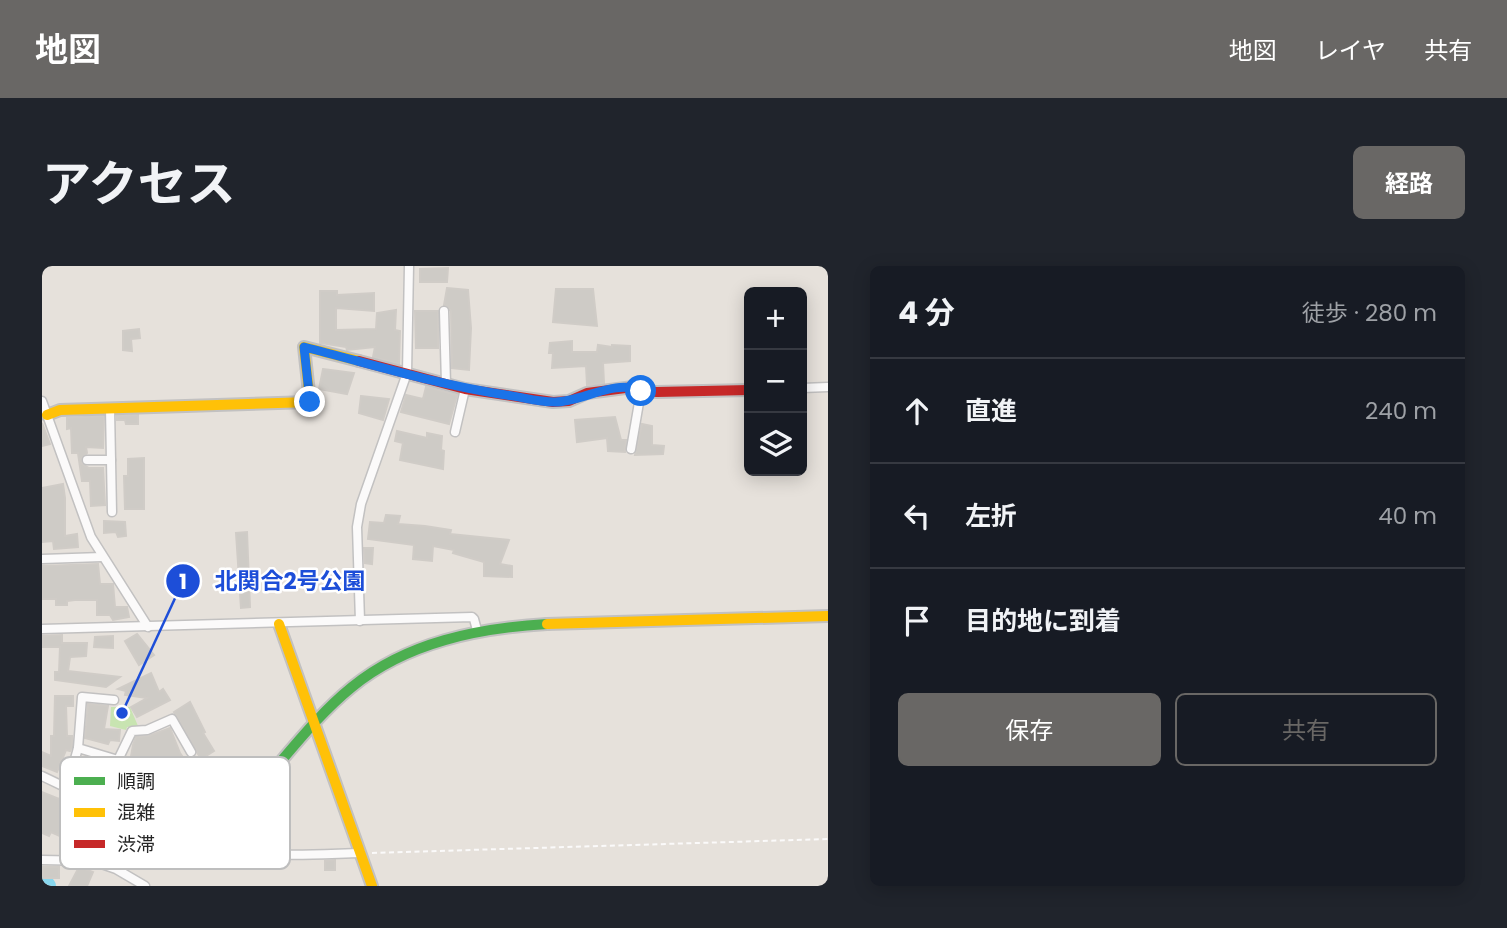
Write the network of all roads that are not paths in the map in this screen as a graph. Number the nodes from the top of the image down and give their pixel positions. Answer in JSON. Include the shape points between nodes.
{"nodes":[{"id":1,"x":409,"y":266,"type":"edge"},
{"id":2,"x":444,"y":312,"type":"dead end"},
{"id":3,"x":407,"y":373,"type":"junction"},
{"id":4,"x":446,"y":383,"type":"junction"},
{"id":5,"x":828,"y":387,"type":"edge"},
{"id":6,"x":807,"y":388,"type":"edge"},
{"id":7,"x":465,"y":389,"type":"junction"},
{"id":8,"x":744,"y":390,"type":"edge"},
{"id":9,"x":641,"y":391,"type":"junction"},
{"id":10,"x":44,"y":408,"type":"edge"},
{"id":11,"x":110,"y":409,"type":"junction"},
{"id":12,"x":455,"y":432,"type":"dead end"},
{"id":13,"x":631,"y":449,"type":"dead end"},
{"id":14,"x":87,"y":460,"type":"dead end"},
{"id":15,"x":111,"y":460,"type":"junction"},
{"id":16,"x":112,"y":512,"type":"dead end"},
{"id":17,"x":102,"y":557,"type":"junction"},
{"id":18,"x":42,"y":559,"type":"edge"},
{"id":19,"x":828,"y":616,"type":"edge"},
{"id":20,"x":360,"y":621,"type":"junction"},
{"id":21,"x":279,"y":624,"type":"junction"},
{"id":22,"x":148,"y":627,"type":"junction"},
{"id":23,"x":42,"y":629,"type":"edge"},
{"id":24,"x":477,"y":630,"type":"junction"},
{"id":25,"x":114,"y":700,"type":"dead end"},
{"id":26,"x":315,"y":721,"type":"junction"},
{"id":27,"x":78,"y":748,"type":"junction"},
{"id":28,"x":191,"y":752,"type":"dead end"},
{"id":29,"x":76,"y":757,"type":"edge"},
{"id":30,"x":106,"y":757,"type":"edge"},
{"id":31,"x":120,"y":757,"type":"edge"},
{"id":32,"x":285,"y":757,"type":"edge"},
{"id":33,"x":42,"y":776,"type":"edge"},
{"id":34,"x":60,"y":785,"type":"edge"},
{"id":35,"x":360,"y":853,"type":"junction"},
{"id":36,"x":290,"y":854,"type":"edge"},
{"id":37,"x":42,"y":860,"type":"edge"},
{"id":38,"x":60,"y":860,"type":"edge"},
{"id":39,"x":116,"y":869,"type":"edge"},
{"id":40,"x":145,"y":886,"type":"edge"},
{"id":41,"x":372,"y":886,"type":"edge"}],
"edges":[{"from":1,"to":3,"type":"street"},
{"from":2,"to":4,"type":"street"},
{"from":3,"to":4,"type":"street"},
{"from":3,"to":11,"type":"street","via":[[304,347],[310,402]]},
{"from":3,"to":20,"type":"street","via":[[361,504],[357,527]]},
{"from":4,"to":7,"type":"street"},
{"from":5,"to":6,"type":"street"},
{"from":7,"to":9,"type":"street","via":[[553,402],[634,387]]},
{"from":7,"to":12,"type":"street"},
{"from":8,"to":9,"type":"street"},
{"from":9,"to":13,"type":"street"},
{"from":10,"to":11,"type":"street"},
{"from":10,"to":17,"type":"street"},
{"from":11,"to":15,"type":"street"},
{"from":14,"to":15,"type":"street"},
{"from":15,"to":16,"type":"street"},
{"from":17,"to":18,"type":"street"},
{"from":17,"to":22,"type":"street"},
{"from":19,"to":24,"type":"street","via":[[512,625]]},
{"from":20,"to":21,"type":"street"},
{"from":20,"to":24,"type":"street","via":[[472,618]]},
{"from":21,"to":22,"type":"street"},
{"from":21,"to":26,"type":"street"},
{"from":22,"to":23,"type":"street"},
{"from":24,"to":26,"type":"street","via":[[414,650],[381,667]]},
{"from":25,"to":27,"type":"street","via":[[82,696]]},
{"from":26,"to":32,"type":"street"},
{"from":26,"to":35,"type":"street"},
{"from":27,"to":29,"type":"street"},
{"from":27,"to":30,"type":"street"},
{"from":28,"to":31,"type":"street","via":[[172,719],[132,732]]},
{"from":33,"to":34,"type":"street"},
{"from":35,"to":36,"type":"street"},
{"from":35,"to":41,"type":"street"},
{"from":37,"to":38,"type":"street"},
{"from":39,"to":40,"type":"street"}]}
